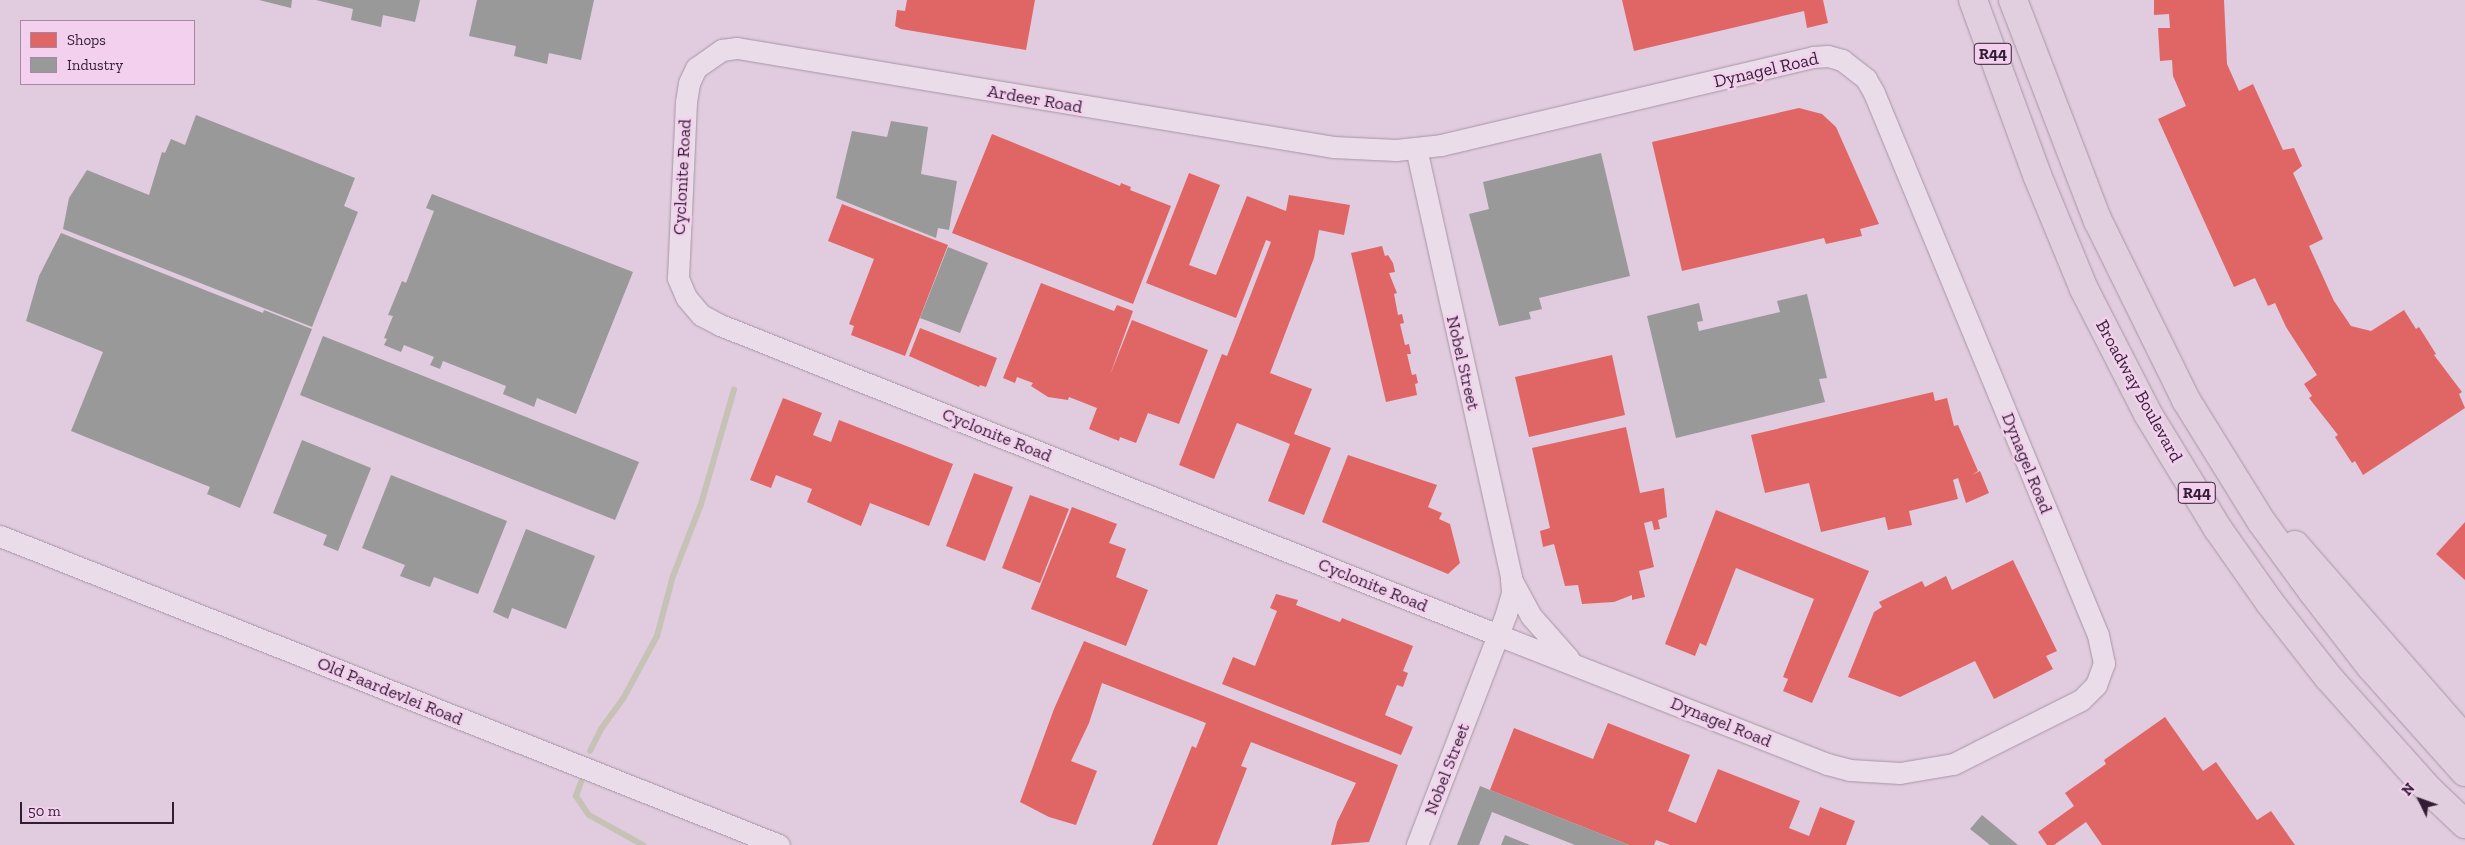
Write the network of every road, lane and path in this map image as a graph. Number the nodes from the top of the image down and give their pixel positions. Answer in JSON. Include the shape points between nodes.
{"nodes":[{"id":1,"x":1973,"y":0,"type":"edge"},
{"id":2,"x":2013,"y":0,"type":"edge"},
{"id":3,"x":686,"y":102,"type":"joint"},
{"id":4,"x":1416,"y":148,"type":"junction"},
{"id":5,"x":2261,"y":521,"type":"junction"},
{"id":6,"x":0,"y":536,"type":"edge"},
{"id":7,"x":1511,"y":578,"type":"junction"},
{"id":8,"x":1498,"y":635,"type":"junction"},
{"id":9,"x":1572,"y":662,"type":"junction"},
{"id":10,"x":2465,"y":740,"type":"edge"},
{"id":11,"x":2465,"y":772,"type":"edge"},
{"id":12,"x":2465,"y":824,"type":"edge"},
{"id":13,"x":779,"y":845,"type":"edge"},
{"id":14,"x":1417,"y":845,"type":"edge"}],
"edges":[{"from":1,"to":12,"type":"main road","name":"Broadway Boulevard","number":"R44","via":[[2037,175],[2084,289],[2148,414],[2218,529],[2270,603],[2328,676],[2429,790]]},
{"from":2,"to":5,"type":"main road","name":"Broadway Boulevard","number":"R44","via":[[2098,221],[2133,298],[2186,400]]},
{"from":3,"to":4,"type":"street","name":"Ardeer Road","via":[[696,68],[722,50],[737,48],[1333,147]]},
{"from":3,"to":8,"type":"street","name":"Cyclonite Road","via":[[678,271],[686,297],[701,315]]},
{"from":4,"to":7,"type":"street","name":"Nobel Street"},
{"from":4,"to":9,"type":"street","name":"Dynagel Road","via":[[1442,145],[1814,57],[1828,56],[1854,68],[1874,93],[2098,635],[2104,662],[2096,685],[2081,700],[1978,753],[1938,769],[1872,773],[1827,764]]},
{"from":5,"to":10,"type":"main road","via":[[2306,554]]},
{"from":5,"to":11,"type":"main road","name":"Broadway Boulevard","number":"R44","via":[[2371,667]]},
{"from":6,"to":13,"type":"street","name":"Old Paardevlei Road"},
{"from":7,"to":8,"type":"street","name":"Nobel Street","via":[[1510,603]]},
{"from":7,"to":9,"type":"street","name":"Nobel Street","via":[[1531,616]]},
{"from":8,"to":9,"type":"street","name":"Dynagel Road"},
{"from":8,"to":14,"type":"street","name":"Nobel Street"}]}
